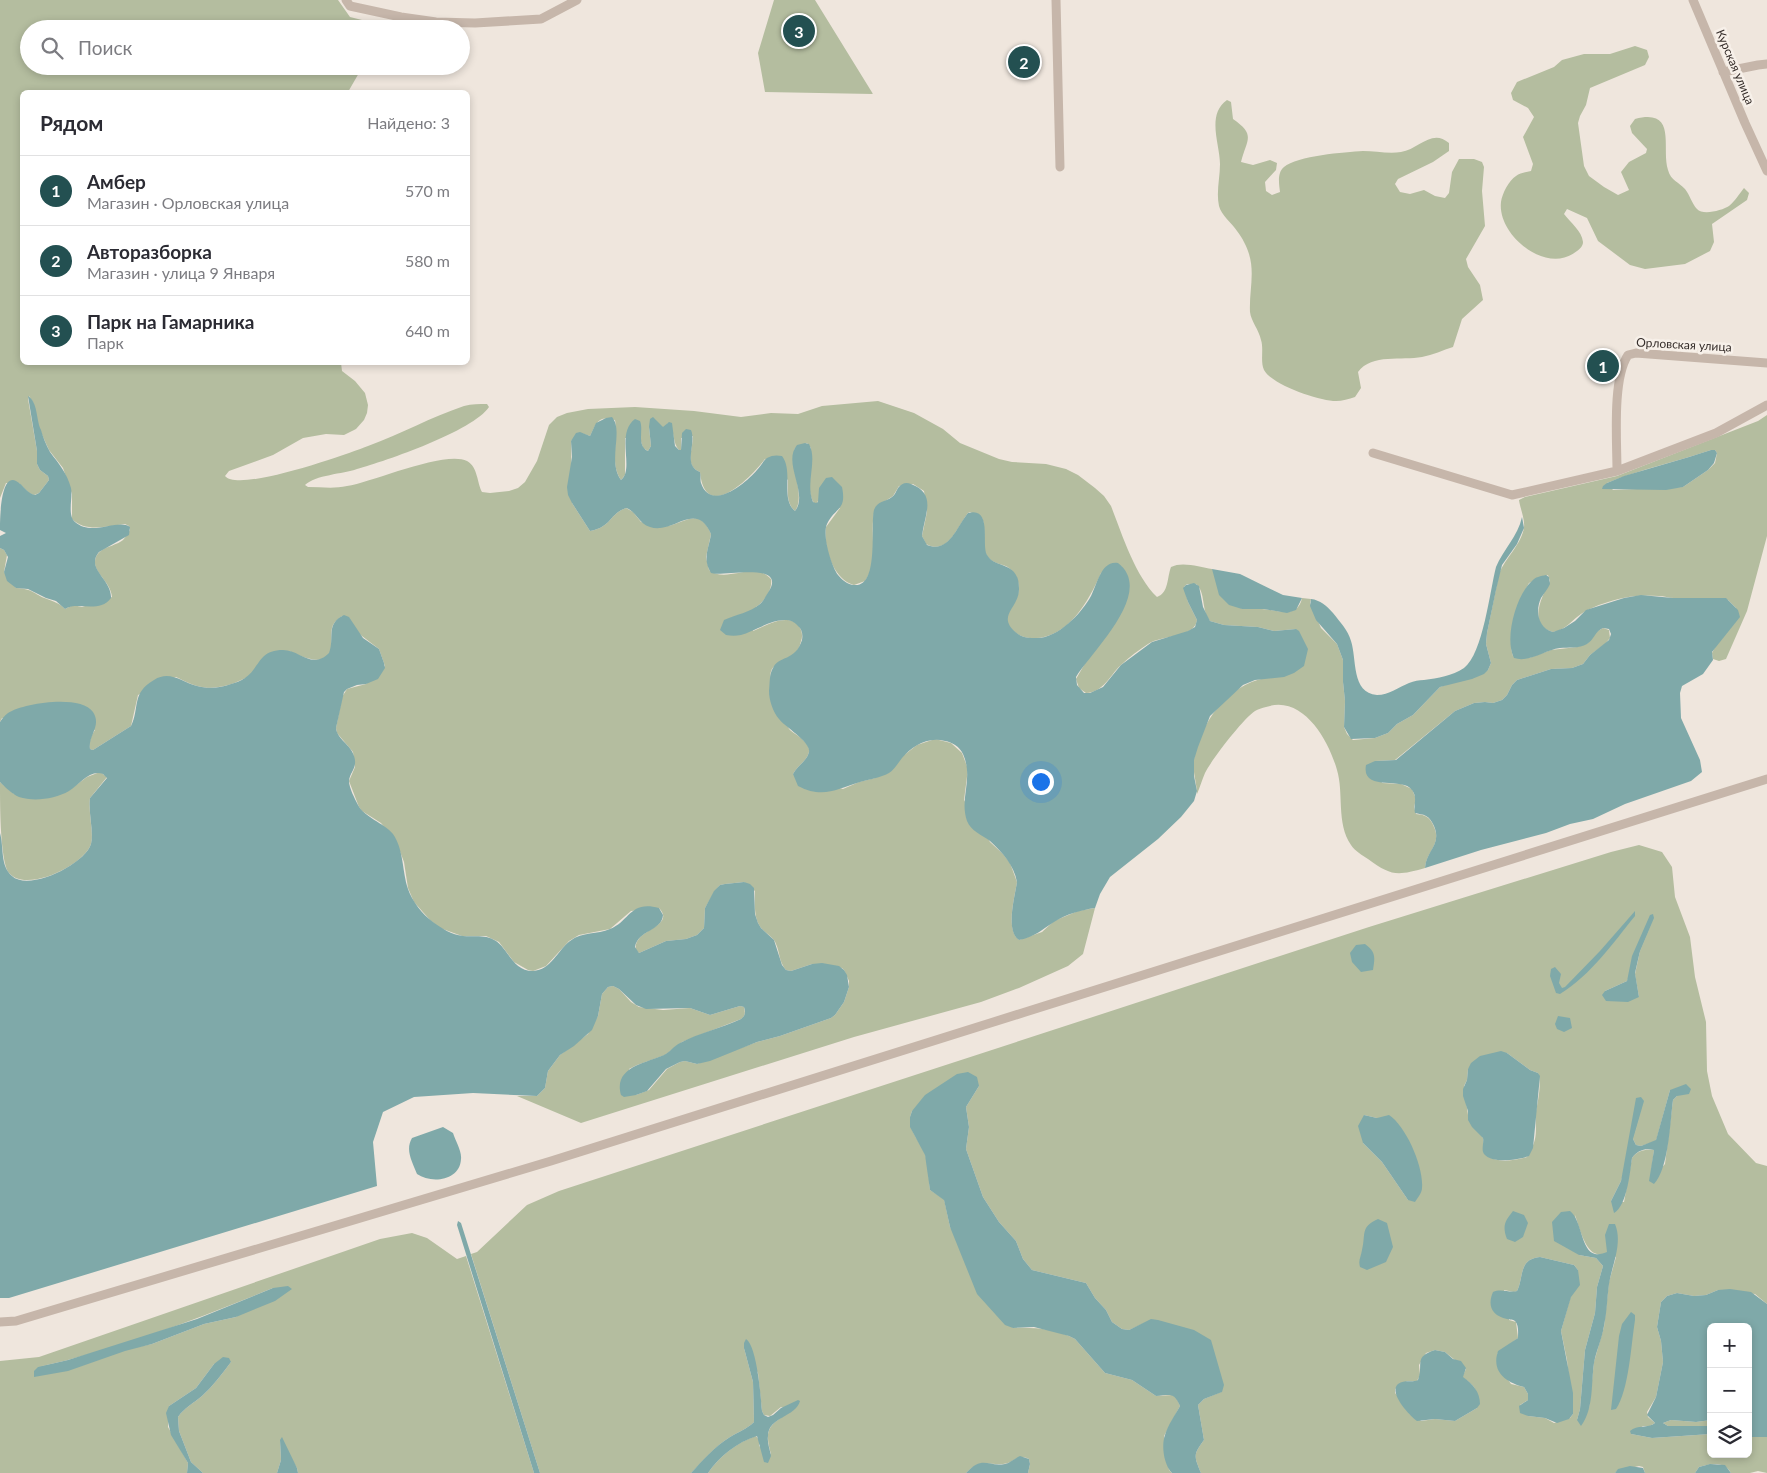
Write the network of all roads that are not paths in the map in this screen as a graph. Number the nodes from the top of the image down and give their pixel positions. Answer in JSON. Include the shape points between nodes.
{"nodes":[{"id":1,"x":346,"y":0,"type":"edge"},
{"id":2,"x":577,"y":0,"type":"edge"},
{"id":3,"x":1056,"y":0,"type":"edge"},
{"id":4,"x":1693,"y":0,"type":"edge"},
{"id":5,"x":422,"y":20,"type":"edge"},
{"id":6,"x":470,"y":23,"type":"edge"},
{"id":7,"x":1767,"y":64,"type":"edge"},
{"id":8,"x":1723,"y":72,"type":"junction"},
{"id":9,"x":1060,"y":167,"type":"dead end"},
{"id":10,"x":1767,"y":171,"type":"edge"},
{"id":11,"x":1767,"y":363,"type":"edge"},
{"id":12,"x":1767,"y":405,"type":"edge"},
{"id":13,"x":1373,"y":453,"type":"dead end"},
{"id":14,"x":1617,"y":472,"type":"junction"},
{"id":15,"x":1767,"y":779,"type":"edge"},
{"id":16,"x":0,"y":1322,"type":"edge"}],
"edges":[{"from":1,"to":5,"type":"street","via":[[350,6]]},
{"from":2,"to":6,"type":"street","via":[[541,19]]},
{"from":3,"to":9,"type":"street"},
{"from":4,"to":8,"type":"street","name":"Курская улица"},
{"from":7,"to":8,"type":"street"},
{"from":8,"to":10,"type":"street","name":"Курская улица"},
{"from":11,"to":14,"type":"street","name":"Орловская улица","via":[[1628,355],[1623,362],[1618,385]]},
{"from":12,"to":14,"type":"street","via":[[1716,433]]},
{"from":13,"to":14,"type":"street","via":[[1512,495]]},
{"from":15,"to":16,"type":"street","via":[[551,1161],[16,1321]]}]}
